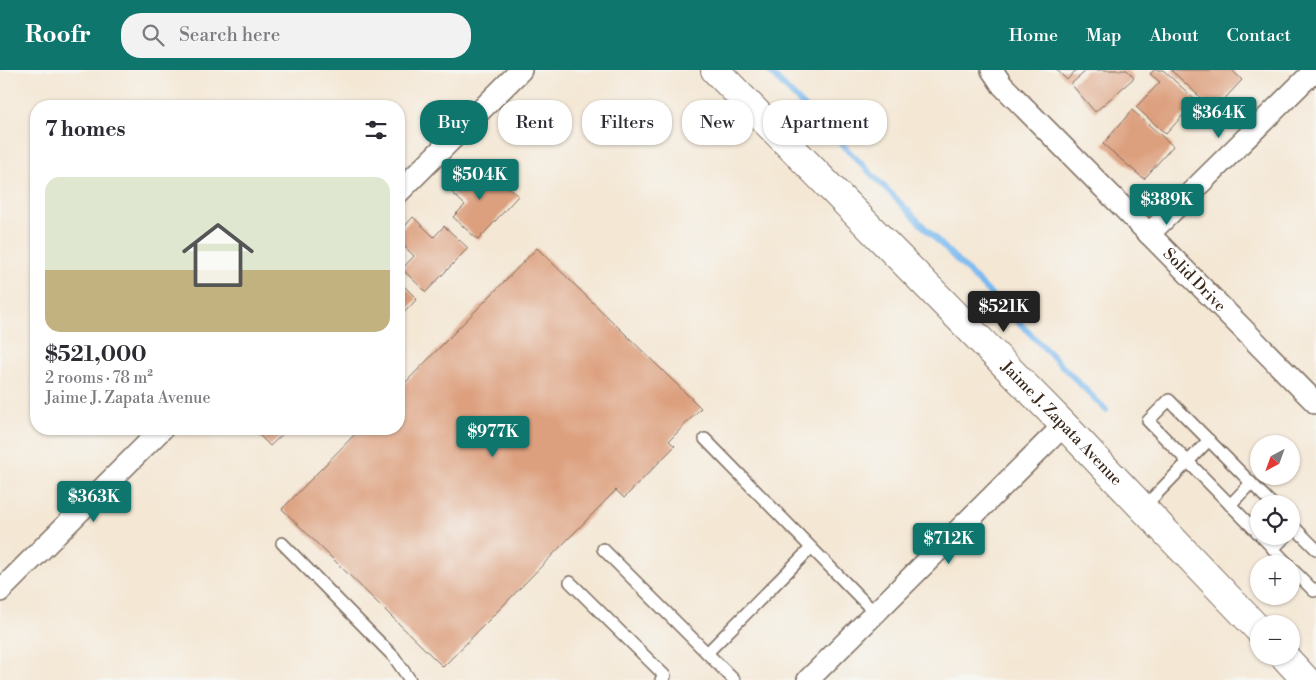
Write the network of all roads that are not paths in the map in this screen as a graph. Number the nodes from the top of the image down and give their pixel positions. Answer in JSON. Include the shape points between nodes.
{"nodes":[{"id":1,"x":521,"y":70,"type":"edge"},
{"id":2,"x":715,"y":70,"type":"edge"},
{"id":3,"x":992,"y":70,"type":"edge"},
{"id":4,"x":1315,"y":70,"type":"edge"},
{"id":5,"x":405,"y":186,"type":"edge"},
{"id":6,"x":1149,"y":234,"type":"junction"},
{"id":7,"x":1316,"y":403,"type":"edge"},
{"id":8,"x":1064,"y":424,"type":"junction"},
{"id":9,"x":156,"y":435,"type":"edge"},
{"id":10,"x":705,"y":439,"type":"dead end"},
{"id":11,"x":1209,"y":440,"type":"junction"},
{"id":12,"x":1188,"y":462,"type":"junction"},
{"id":13,"x":1250,"y":482,"type":"edge"},
{"id":14,"x":1250,"y":484,"type":"edge"},
{"id":15,"x":1253,"y":485,"type":"edge"},
{"id":16,"x":1263,"y":495,"type":"edge"},
{"id":17,"x":1230,"y":505,"type":"junction"},
{"id":18,"x":1143,"y":508,"type":"junction"},
{"id":19,"x":1250,"y":525,"type":"edge"},
{"id":20,"x":1300,"y":534,"type":"edge"},
{"id":21,"x":282,"y":543,"type":"dead end"},
{"id":22,"x":1269,"y":545,"type":"edge"},
{"id":23,"x":1277,"y":545,"type":"edge"},
{"id":24,"x":811,"y":548,"type":"junction"},
{"id":25,"x":603,"y":549,"type":"dead end"},
{"id":26,"x":1273,"y":549,"type":"junction"},
{"id":27,"x":1316,"y":549,"type":"edge"},
{"id":28,"x":1279,"y":555,"type":"edge"},
{"id":29,"x":1300,"y":577,"type":"edge"},
{"id":30,"x":570,"y":582,"type":"dead end"},
{"id":31,"x":1316,"y":589,"type":"edge"},
{"id":32,"x":0,"y":591,"type":"edge"},
{"id":33,"x":875,"y":613,"type":"junction"},
{"id":34,"x":1250,"y":621,"type":"edge"},
{"id":35,"x":707,"y":653,"type":"junction"},
{"id":36,"x":1292,"y":665,"type":"edge"},
{"id":37,"x":410,"y":680,"type":"edge"},
{"id":38,"x":661,"y":680,"type":"edge"},
{"id":39,"x":734,"y":680,"type":"edge"},
{"id":40,"x":808,"y":680,"type":"edge"},
{"id":41,"x":1306,"y":680,"type":"edge"}],
"edges":[{"from":1,"to":5,"type":"street"},
{"from":2,"to":8,"type":"street","name":"Jaime J. Zapata Avenue"},
{"from":3,"to":6,"type":"street","name":"Solid Drive","via":[[1002,85]]},
{"from":4,"to":6,"type":"street"},
{"from":6,"to":7,"type":"street","name":"Solid Drive"},
{"from":8,"to":18,"type":"street","name":"Jaime J. Zapata Avenue"},
{"from":8,"to":33,"type":"street"},
{"from":9,"to":32,"type":"street"},
{"from":10,"to":24,"type":"lane"},
{"from":11,"to":12,"type":"lane"},
{"from":11,"to":12,"type":"lane","via":[[1169,400],[1148,421]]},
{"from":11,"to":13,"type":"lane"},
{"from":12,"to":17,"type":"lane"},
{"from":12,"to":18,"type":"lane"},
{"from":14,"to":17,"type":"lane"},
{"from":15,"to":16,"type":"lane"},
{"from":17,"to":19,"type":"lane"},
{"from":18,"to":34,"type":"street","name":"Jaime J. Zapata Avenue"},
{"from":20,"to":27,"type":"lane"},
{"from":21,"to":37,"type":"lane","via":[[394,657]]},
{"from":22,"to":26,"type":"lane"},
{"from":23,"to":26,"type":"lane"},
{"from":24,"to":33,"type":"lane"},
{"from":24,"to":35,"type":"lane"},
{"from":25,"to":35,"type":"lane"},
{"from":26,"to":28,"type":"lane"},
{"from":29,"to":31,"type":"lane","via":[[1314,591]]},
{"from":30,"to":38,"type":"lane","via":[[665,676]]},
{"from":33,"to":40,"type":"street"},
{"from":35,"to":39,"type":"lane"},
{"from":36,"to":41,"type":"street"}]}
